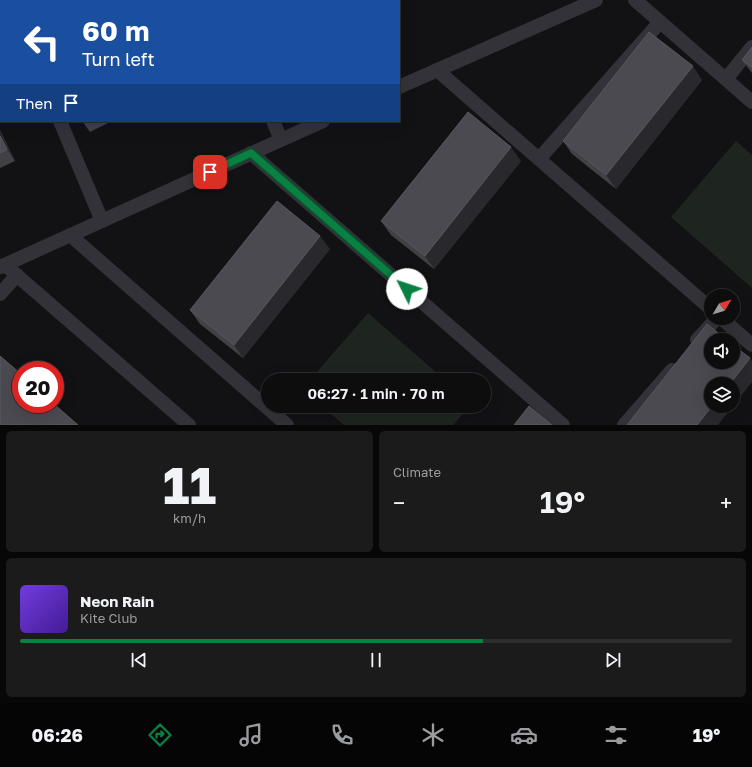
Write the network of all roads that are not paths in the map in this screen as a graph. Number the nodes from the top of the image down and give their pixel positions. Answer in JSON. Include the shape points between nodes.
{"nodes":[{"id":1,"x":596,"y":0,"type":"edge"},
{"id":2,"x":635,"y":0,"type":"edge"},
{"id":3,"x":660,"y":22,"type":"junction"},
{"id":4,"x":752,"y":48,"type":"edge"},
{"id":5,"x":438,"y":70,"type":"junction"},
{"id":6,"x":726,"y":79,"type":"junction"},
{"id":7,"x":400,"y":87,"type":"edge"},
{"id":8,"x":752,"y":102,"type":"edge"},
{"id":9,"x":60,"y":122,"type":"edge"},
{"id":10,"x":273,"y":122,"type":"edge"},
{"id":11,"x":321,"y":122,"type":"edge"},
{"id":12,"x":281,"y":140,"type":"junction"},
{"id":13,"x":251,"y":153,"type":"junction"},
{"id":14,"x":539,"y":159,"type":"junction"},
{"id":15,"x":102,"y":221,"type":"junction"},
{"id":16,"x":70,"y":235,"type":"junction"},
{"id":17,"x":2,"y":266,"type":"edge"},
{"id":18,"x":17,"y":275,"type":"junction"},
{"id":19,"x":0,"y":294,"type":"edge"},
{"id":20,"x":704,"y":303,"type":"edge"},
{"id":21,"x":711,"y":325,"type":"edge"},
{"id":22,"x":729,"y":325,"type":"edge"},
{"id":23,"x":752,"y":345,"type":"edge"},
{"id":24,"x":691,"y":348,"type":"edge"},
{"id":25,"x":680,"y":360,"type":"edge"},
{"id":26,"x":189,"y":425,"type":"edge"},
{"id":27,"x":287,"y":425,"type":"edge"},
{"id":28,"x":563,"y":425,"type":"edge"},
{"id":29,"x":624,"y":425,"type":"edge"}],
"edges":[{"from":1,"to":5,"type":"lane"},
{"from":2,"to":3,"type":"lane"},
{"from":3,"to":6,"type":"lane"},
{"from":3,"to":14,"type":"lane"},
{"from":4,"to":6,"type":"lane"},
{"from":5,"to":7,"type":"lane"},
{"from":5,"to":14,"type":"lane"},
{"from":6,"to":8,"type":"lane"},
{"from":9,"to":15,"type":"lane"},
{"from":10,"to":12,"type":"lane"},
{"from":11,"to":12,"type":"lane"},
{"from":12,"to":13,"type":"lane"},
{"from":13,"to":15,"type":"lane"},
{"from":13,"to":28,"type":"lane"},
{"from":14,"to":20,"type":"lane"},
{"from":15,"to":16,"type":"lane"},
{"from":16,"to":17,"type":"lane"},
{"from":16,"to":27,"type":"lane"},
{"from":17,"to":18,"type":"lane"},
{"from":18,"to":19,"type":"lane"},
{"from":18,"to":26,"type":"lane"},
{"from":21,"to":24,"type":"lane"},
{"from":22,"to":23,"type":"lane"},
{"from":25,"to":29,"type":"lane"}]}
